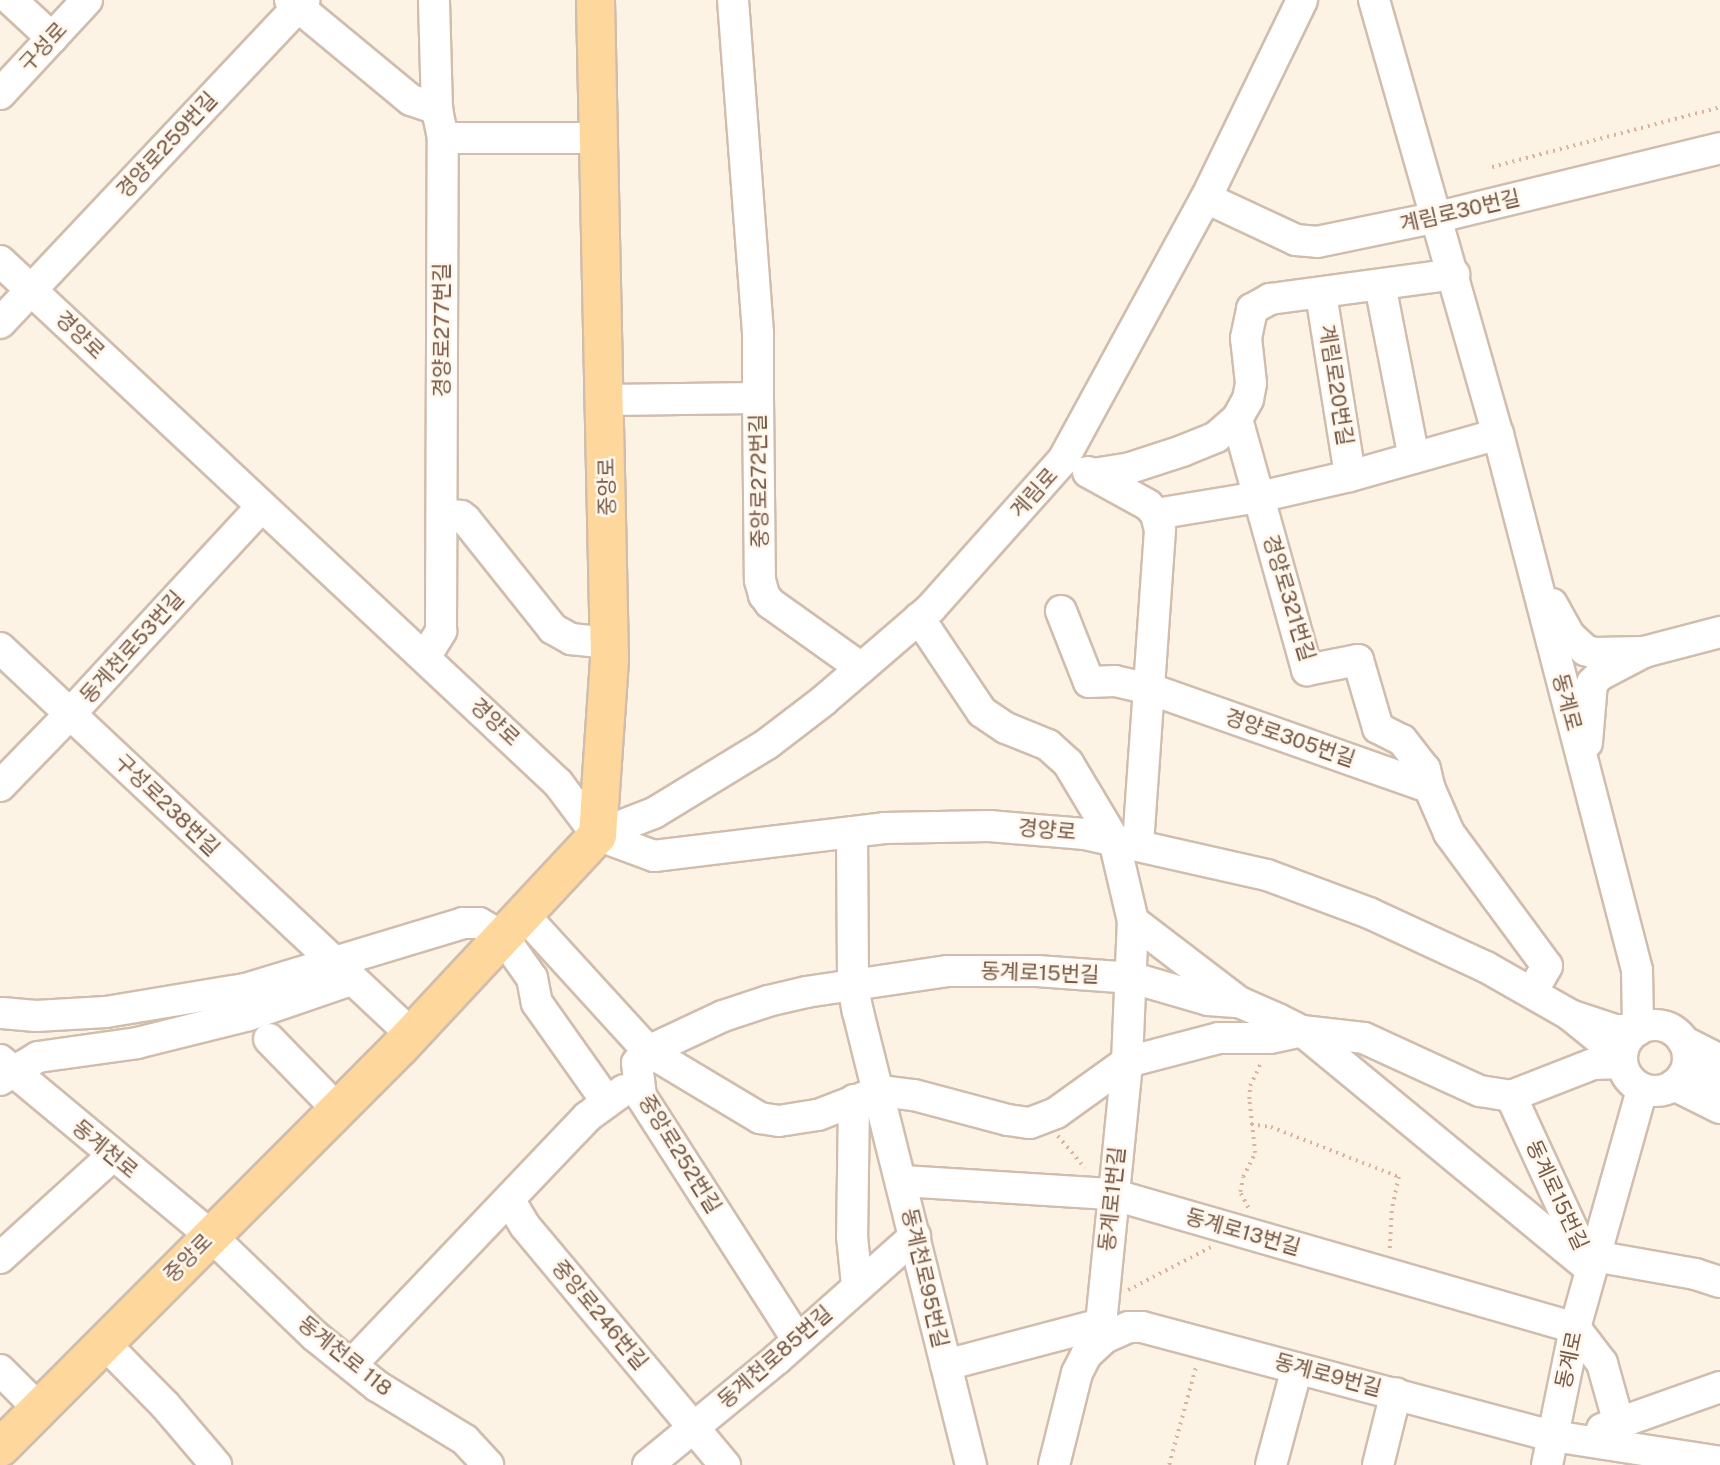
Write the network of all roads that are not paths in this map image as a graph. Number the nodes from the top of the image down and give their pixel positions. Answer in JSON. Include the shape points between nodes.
{"nodes":[{"id":1,"x":11,"y":0,"type":"edge"},
{"id":2,"x":87,"y":0,"type":"edge"},
{"id":3,"x":434,"y":0,"type":"edge"},
{"id":4,"x":595,"y":0,"type":"edge"},
{"id":5,"x":733,"y":0,"type":"edge"},
{"id":6,"x":1302,"y":0,"type":"edge"},
{"id":7,"x":1374,"y":0,"type":"edge"},
{"id":8,"x":297,"y":2,"type":"edge"},
{"id":9,"x":52,"y":38,"type":"junction"},
{"id":10,"x":0,"y":94,"type":"edge"},
{"id":11,"x":437,"y":109,"type":"junction"},
{"id":12,"x":443,"y":138,"type":"junction"},
{"id":13,"x":598,"y":138,"type":"junction"},
{"id":14,"x":1720,"y":148,"type":"edge"},
{"id":15,"x":1206,"y":198,"type":"junction"},
{"id":16,"x":1438,"y":217,"type":"junction"},
{"id":17,"x":0,"y":261,"type":"edge"},
{"id":18,"x":1454,"y":274,"type":"junction"},
{"id":19,"x":1380,"y":285,"type":"junction"},
{"id":20,"x":31,"y":289,"type":"junction"},
{"id":21,"x":1321,"y":294,"type":"junction"},
{"id":22,"x":0,"y":323,"type":"edge"},
{"id":23,"x":758,"y":398,"type":"junction"},
{"id":24,"x":606,"y":400,"type":"junction"},
{"id":25,"x":1237,"y":419,"type":"junction"},
{"id":26,"x":1498,"y":434,"type":"junction"},
{"id":27,"x":1414,"y":458,"type":"junction"},
{"id":28,"x":1063,"y":460,"type":"junction"},
{"id":29,"x":1093,"y":474,"type":"junction"},
{"id":30,"x":1350,"y":476,"type":"junction"},
{"id":31,"x":1259,"y":496,"type":"junction"},
{"id":32,"x":261,"y":507,"type":"junction"},
{"id":33,"x":442,"y":514,"type":"junction"},
{"id":34,"x":1156,"y":514,"type":"junction"},
{"id":35,"x":1534,"y":573,"type":"junction"},
{"id":36,"x":1061,"y":611,"type":"dead end"},
{"id":37,"x":919,"y":618,"type":"junction"},
{"id":38,"x":1720,"y":632,"type":"edge"},
{"id":39,"x":609,"y":643,"type":"junction"},
{"id":40,"x":0,"y":648,"type":"edge"},
{"id":41,"x":1644,"y":652,"type":"junction"},
{"id":42,"x":425,"y":657,"type":"junction"},
{"id":43,"x":861,"y":668,"type":"junction"},
{"id":44,"x":1150,"y":690,"type":"junction"},
{"id":45,"x":71,"y":713,"type":"junction"},
{"id":46,"x":1586,"y":771,"type":"junction"},
{"id":47,"x":0,"y":786,"type":"edge"},
{"id":48,"x":1429,"y":787,"type":"junction"},
{"id":49,"x":852,"y":832,"type":"junction"},
{"id":50,"x":597,"y":835,"type":"junction"},
{"id":51,"x":1126,"y":842,"type":"junction"},
{"id":52,"x":1133,"y":921,"type":"junction"},
{"id":53,"x":513,"y":926,"type":"junction"},
{"id":54,"x":1637,"y":970,"type":"junction"},
{"id":55,"x":342,"y":972,"type":"junction"},
{"id":56,"x":1133,"y":978,"type":"junction"},
{"id":57,"x":853,"y":985,"type":"junction"},
{"id":58,"x":1532,"y":992,"type":"junction"},
{"id":59,"x":1239,"y":1002,"type":"junction"},
{"id":60,"x":1,"y":1005,"type":"edge"},
{"id":61,"x":1570,"y":1015,"type":"junction"},
{"id":62,"x":1638,"y":1030,"type":"junction"},
{"id":63,"x":1302,"y":1031,"type":"junction"},
{"id":64,"x":411,"y":1034,"type":"junction"},
{"id":65,"x":269,"y":1039,"type":"dead end"},
{"id":66,"x":1682,"y":1039,"type":"junction"},
{"id":67,"x":648,"y":1051,"type":"junction"},
{"id":68,"x":1720,"y":1060,"type":"edge"},
{"id":69,"x":1127,"y":1062,"type":"junction"},
{"id":70,"x":1622,"y":1063,"type":"junction"},
{"id":71,"x":3,"y":1068,"type":"edge"},
{"id":72,"x":638,"y":1081,"type":"junction"},
{"id":73,"x":1720,"y":1081,"type":"edge"},
{"id":74,"x":1674,"y":1086,"type":"junction"},
{"id":75,"x":1642,"y":1089,"type":"junction"},
{"id":76,"x":867,"y":1095,"type":"junction"},
{"id":77,"x":1511,"y":1096,"type":"junction"},
{"id":78,"x":607,"y":1102,"type":"junction"},
{"id":79,"x":1720,"y":1108,"type":"edge"},
{"id":80,"x":337,"y":1109,"type":"junction"},
{"id":81,"x":112,"y":1156,"type":"junction"},
{"id":82,"x":902,"y":1181,"type":"junction"},
{"id":83,"x":1106,"y":1193,"type":"junction"},
{"id":84,"x":510,"y":1201,"type":"junction"},
{"id":85,"x":211,"y":1236,"type":"junction"},
{"id":86,"x":915,"y":1236,"type":"junction"},
{"id":87,"x":0,"y":1258,"type":"edge"},
{"id":88,"x":1592,"y":1262,"type":"junction"},
{"id":89,"x":1720,"y":1282,"type":"edge"},
{"id":90,"x":857,"y":1285,"type":"junction"},
{"id":91,"x":1575,"y":1328,"type":"junction"},
{"id":92,"x":1102,"y":1331,"type":"junction"},
{"id":93,"x":797,"y":1339,"type":"junction"},
{"id":94,"x":103,"y":1342,"type":"junction"},
{"id":95,"x":351,"y":1365,"type":"junction"},
{"id":96,"x":946,"y":1365,"type":"junction"},
{"id":97,"x":1297,"y":1367,"type":"junction"},
{"id":98,"x":0,"y":1370,"type":"edge"},
{"id":99,"x":1720,"y":1388,"type":"edge"},
{"id":100,"x":1396,"y":1393,"type":"junction"},
{"id":101,"x":38,"y":1408,"type":"junction"},
{"id":102,"x":1663,"y":1408,"type":"junction"},
{"id":103,"x":1619,"y":1424,"type":"junction"},
{"id":104,"x":693,"y":1427,"type":"junction"},
{"id":105,"x":0,"y":1447,"type":"edge"},
{"id":106,"x":1550,"y":1451,"type":"edge"},
{"id":107,"x":1662,"y":1453,"type":"junction"},
{"id":108,"x":1720,"y":1462,"type":"edge"},
{"id":109,"x":216,"y":1465,"type":"edge"},
{"id":110,"x":488,"y":1465,"type":"edge"},
{"id":111,"x":648,"y":1465,"type":"edge"},
{"id":112,"x":725,"y":1465,"type":"edge"},
{"id":113,"x":971,"y":1465,"type":"edge"},
{"id":114,"x":1054,"y":1465,"type":"edge"},
{"id":115,"x":1271,"y":1465,"type":"edge"},
{"id":116,"x":1378,"y":1465,"type":"edge"}],
"edges":[{"from":1,"to":9,"type":"street"},
{"from":2,"to":9,"type":"street","name":"구성로"},
{"from":3,"to":11,"type":"street","name":"경양로277번길"},
{"from":4,"to":13,"type":"main road","name":"중앙로"},
{"from":5,"to":23,"type":"street","via":[[758,334]]},
{"from":6,"to":15,"type":"street","name":"계림로"},
{"from":7,"to":16,"type":"street","name":"동계로"},
{"from":8,"to":11,"type":"street","via":[[411,100]]},
{"from":8,"to":20,"type":"street","name":"경양로259번길"},
{"from":9,"to":10,"type":"street","name":"구성로"},
{"from":11,"to":12,"type":"street","name":"경양로277번길"},
{"from":12,"to":13,"type":"street"},
{"from":12,"to":33,"type":"street","name":"경양로277번길"},
{"from":13,"to":24,"type":"main road","name":"중앙로"},
{"from":14,"to":16,"type":"street","name":"계림로30번길"},
{"from":15,"to":16,"type":"street","name":"계림로30번길","via":[[1309,242]]},
{"from":15,"to":28,"type":"street","name":"계림로"},
{"from":16,"to":18,"type":"street","name":"동계로"},
{"from":17,"to":20,"type":"street","name":"경양로"},
{"from":18,"to":19,"type":"street","name":"계림로20번길"},
{"from":18,"to":26,"type":"street","name":"동계로"},
{"from":19,"to":21,"type":"street","name":"계림로20번길"},
{"from":19,"to":27,"type":"street"},
{"from":20,"to":22,"type":"street","name":"경양로259번길"},
{"from":20,"to":32,"type":"street","name":"경양로"},
{"from":21,"to":25,"type":"street","name":"계림로20번길","via":[[1270,299],[1252,309],[1246,338],[1251,383]]},
{"from":21,"to":30,"type":"street","name":"계림로20번길"},
{"from":23,"to":24,"type":"street","name":"중앙로272번길"},
{"from":23,"to":43,"type":"street","name":"중앙로272번길","via":[[761,588],[769,603]]},
{"from":24,"to":39,"type":"main road","name":"중앙로"},
{"from":25,"to":29,"type":"street","via":[[1216,437],[1182,451]]},
{"from":25,"to":31,"type":"street","name":"경양로321번길"},
{"from":26,"to":27,"type":"street"},
{"from":26,"to":35,"type":"street","name":"동계로"},
{"from":27,"to":30,"type":"street"},
{"from":28,"to":29,"type":"street"},
{"from":28,"to":37,"type":"street","name":"계림로"},
{"from":29,"to":34,"type":"street"},
{"from":30,"to":31,"type":"street"},
{"from":31,"to":34,"type":"street"},
{"from":31,"to":48,"type":"street","name":"경양로321번길","via":[[1307,670],[1359,660],[1378,728],[1402,740],[1425,769]]},
{"from":32,"to":42,"type":"street","name":"경양로"},
{"from":32,"to":45,"type":"street","name":"동계천로53번길"},
{"from":33,"to":39,"type":"street","via":[[466,520],[553,629],[571,639]]},
{"from":33,"to":42,"type":"street","name":"경양로277번길","via":[[441,631]]},
{"from":34,"to":44,"type":"street","via":[[1160,530]]},
{"from":35,"to":41,"type":"street","via":[[1570,636],[1586,650]]},
{"from":35,"to":46,"type":"street","name":"동계로"},
{"from":36,"to":44,"type":"street","name":"경양로305번길","via":[[1089,682],[1115,681]]},
{"from":37,"to":43,"type":"street","name":"계림로"},
{"from":37,"to":51,"type":"street","name":"경양로","via":[[982,712],[1006,728],[1048,745],[1068,763]]},
{"from":38,"to":41,"type":"street"},
{"from":39,"to":50,"type":"main road","name":"중앙로"},
{"from":40,"to":45,"type":"street","name":"구성로238번길"},
{"from":41,"to":46,"type":"street","via":[[1592,683]]},
{"from":42,"to":50,"type":"street","name":"경양로","via":[[558,783]]},
{"from":43,"to":50,"type":"street","name":"계림로","via":[[767,744],[723,772],[654,813]]},
{"from":44,"to":48,"type":"street","name":"경양로305번길"},
{"from":44,"to":51,"type":"street"},
{"from":45,"to":47,"type":"street","name":"동계천로53번길"},
{"from":45,"to":55,"type":"street","name":"구성로238번길"},
{"from":46,"to":54,"type":"street","name":"동계로"},
{"from":48,"to":58,"type":"street","name":"경양로321번길","via":[[1449,832],[1547,965]]},
{"from":49,"to":50,"type":"street","name":"경양로","via":[[654,856]]},
{"from":49,"to":51,"type":"street","name":"경양로","via":[[989,826]]},
{"from":49,"to":57,"type":"street","name":"동계천로95번길"},
{"from":50,"to":53,"type":"main road","name":"중앙로"},
{"from":51,"to":52,"type":"street","name":"동계로1번길"},
{"from":51,"to":58,"type":"street","name":"경양로","via":[[1267,875],[1416,934]]},
{"from":52,"to":56,"type":"street","name":"동계로1번길"},
{"from":52,"to":59,"type":"street"},
{"from":53,"to":55,"type":"street","via":[[463,923]]},
{"from":53,"to":64,"type":"main road","name":"중앙로"},
{"from":53,"to":67,"type":"street"},
{"from":53,"to":78,"type":"street","via":[[537,1003]]},
{"from":54,"to":62,"type":"street"},
{"from":54,"to":66,"type":"street"},
{"from":55,"to":60,"type":"street","via":[[106,1013],[36,1016]]},
{"from":55,"to":64,"type":"street","name":"구성로238번길"},
{"from":55,"to":71,"type":"street","via":[[249,1015],[137,1043],[37,1057]]},
{"from":56,"to":57,"type":"street","name":"동계로15번길","via":[[948,971]]},
{"from":56,"to":59,"type":"street","name":"동계로15번길","via":[[1208,1000]]},
{"from":56,"to":69,"type":"street","name":"동계로1번길"},
{"from":57,"to":67,"type":"street","name":"동계로15번길","via":[[768,1001]]},
{"from":57,"to":76,"type":"street","name":"동계천로95번길"},
{"from":58,"to":61,"type":"street","name":"경양로"},
{"from":59,"to":63,"type":"street","name":"동계로15번길"},
{"from":60,"to":71,"type":"street"},
{"from":61,"to":62,"type":"street","via":[[1615,1030]]},
{"from":61,"to":70,"type":"street"},
{"from":62,"to":66,"type":"street","via":[[1656,1025],[1673,1030]]},
{"from":62,"to":70,"type":"street","via":[[1625,1044]]},
{"from":63,"to":69,"type":"street","name":"동계로15번길","via":[[1270,1038],[1219,1038]]},
{"from":63,"to":77,"type":"street","name":"동계로15번길","via":[[1364,1038],[1480,1091]]},
{"from":63,"to":88,"type":"street","name":"동계로15번길"},
{"from":64,"to":80,"type":"main road","name":"중앙로"},
{"from":65,"to":80,"type":"street"},
{"from":66,"to":68,"type":"street"},
{"from":66,"to":74,"type":"street","via":[[1688,1060],[1682,1079]]},
{"from":67,"to":72,"type":"street","name":"중앙로252번길","via":[[637,1063]]},
{"from":67,"to":76,"type":"street","via":[[760,1118],[779,1121],[818,1115]]},
{"from":69,"to":76,"type":"street","via":[[1062,1109],[1030,1123],[914,1095]]},
{"from":69,"to":83,"type":"street","name":"동계로1번길"},
{"from":70,"to":75,"type":"street","via":[[1631,1082]]},
{"from":70,"to":77,"type":"street","via":[[1593,1064]]},
{"from":71,"to":81,"type":"street","name":"동계천로"},
{"from":72,"to":78,"type":"street"},
{"from":72,"to":93,"type":"street","name":"중앙로252번길","via":[[640,1096]]},
{"from":73,"to":74,"type":"street"},
{"from":74,"to":75,"type":"street","via":[[1659,1091]]},
{"from":74,"to":79,"type":"street"},
{"from":75,"to":88,"type":"street","name":"동계로"},
{"from":76,"to":82,"type":"street","name":"동계천로95번길"},
{"from":76,"to":90,"type":"street","via":[[852,1236]]},
{"from":77,"to":88,"type":"street","name":"동계로15번길"},
{"from":78,"to":84,"type":"street","via":[[587,1116]]},
{"from":80,"to":85,"type":"main road","name":"중앙로"},
{"from":81,"to":85,"type":"street","name":"동계천로"},
{"from":81,"to":87,"type":"street"},
{"from":82,"to":83,"type":"street","name":"동계로13번길"},
{"from":82,"to":86,"type":"street","name":"동계천로95번길"},
{"from":83,"to":91,"type":"street","name":"동계로13번길"},
{"from":83,"to":92,"type":"street","name":"동계로1번길"},
{"from":84,"to":95,"type":"street"},
{"from":84,"to":104,"type":"street","name":"중앙로246번길","via":[[525,1226]]},
{"from":85,"to":94,"type":"main road","name":"중앙로"},
{"from":85,"to":95,"type":"street","name":"동계천로 118","via":[[314,1336]]},
{"from":86,"to":90,"type":"street","name":"동계천로85번길"},
{"from":86,"to":96,"type":"street","name":"동계천로95번길"},
{"from":88,"to":89,"type":"street","via":[[1695,1274]]},
{"from":88,"to":91,"type":"street","name":"동계로"},
{"from":90,"to":93,"type":"street","name":"동계천로85번길"},
{"from":91,"to":103,"type":"street","via":[[1602,1363]]},
{"from":91,"to":106,"type":"street","name":"동계로"},
{"from":92,"to":96,"type":"street","name":"동계로9번길"},
{"from":92,"to":97,"type":"street","name":"동계로9번길","via":[[1142,1327]]},
{"from":92,"to":114,"type":"street","via":[[1077,1373]]},
{"from":93,"to":104,"type":"street","name":"동계천로85번길"},
{"from":94,"to":101,"type":"main road","name":"중앙로"},
{"from":94,"to":109,"type":"street"},
{"from":95,"to":110,"type":"street","name":"동계천로 118","via":[[465,1440]]},
{"from":96,"to":113,"type":"street","name":"동계천로95번길"},
{"from":97,"to":100,"type":"street","name":"동계로9번길"},
{"from":97,"to":115,"type":"street"},
{"from":98,"to":101,"type":"street"},
{"from":99,"to":102,"type":"street"},
{"from":100,"to":106,"type":"street","name":"동계로9번길"},
{"from":100,"to":116,"type":"street"},
{"from":101,"to":105,"type":"main road","name":"중앙로"},
{"from":102,"to":103,"type":"street"},
{"from":102,"to":107,"type":"street","via":[[1653,1428]]},
{"from":103,"to":106,"type":"street"},
{"from":104,"to":111,"type":"street","name":"동계천로85번길"},
{"from":104,"to":112,"type":"street"},
{"from":106,"to":107,"type":"street","name":"동계로9번길"},
{"from":107,"to":108,"type":"street","name":"동계로9번길"}]}
